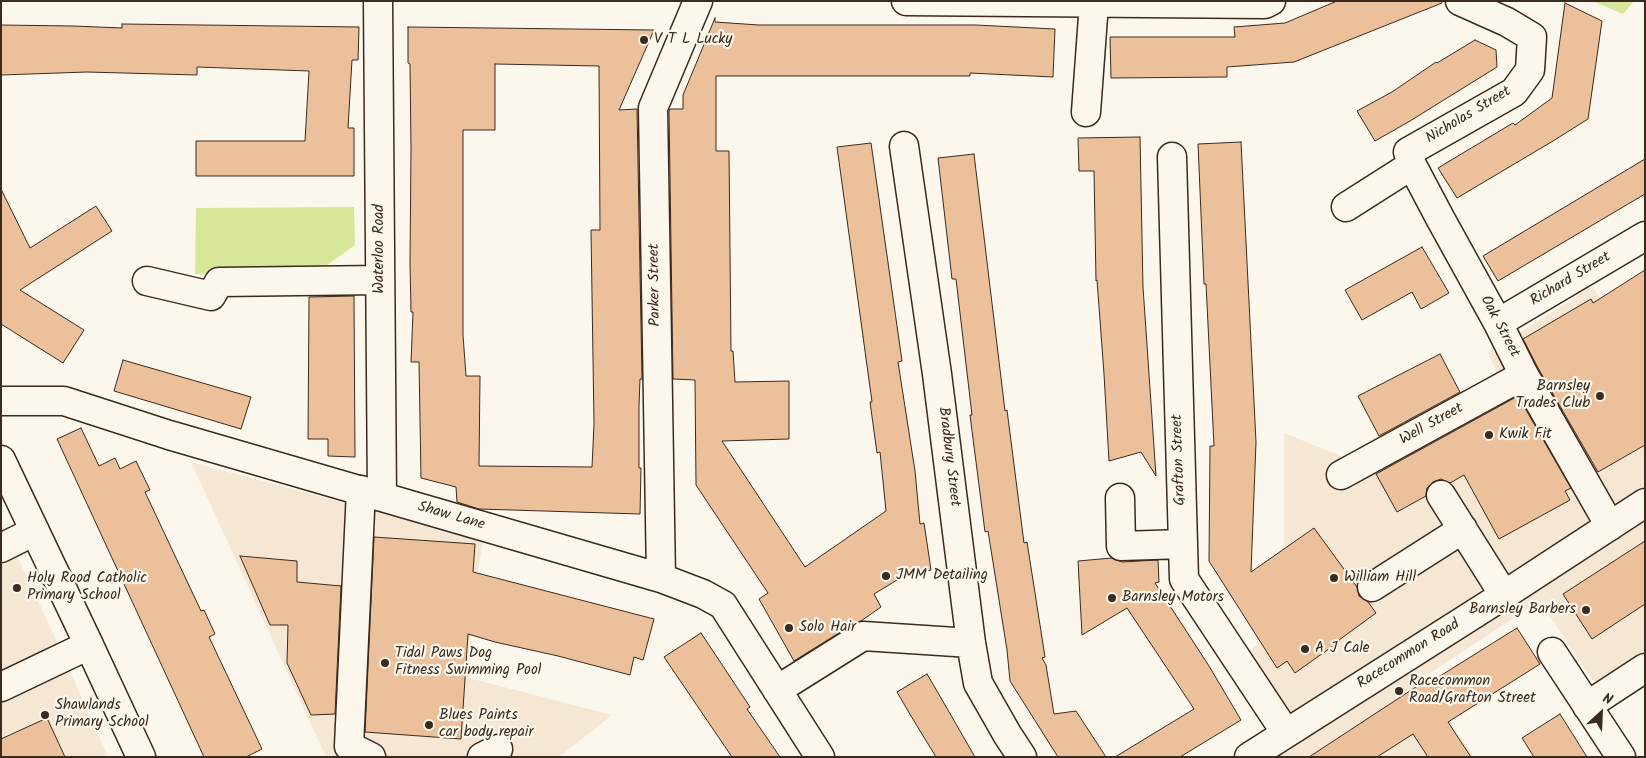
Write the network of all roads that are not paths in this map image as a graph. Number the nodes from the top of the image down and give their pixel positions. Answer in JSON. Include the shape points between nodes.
{"nodes":[{"id":1,"x":378,"y":1,"type":"edge"},
{"id":2,"x":698,"y":1,"type":"edge"},
{"id":3,"x":906,"y":1,"type":"edge"},
{"id":4,"x":1271,"y":1,"type":"edge"},
{"id":5,"x":1460,"y":1,"type":"edge"},
{"id":6,"x":1094,"y":3,"type":"junction"},
{"id":7,"x":1086,"y":112,"type":"dead end"},
{"id":8,"x":904,"y":146,"type":"dead end"},
{"id":9,"x":1172,"y":157,"type":"dead end"},
{"id":10,"x":1410,"y":158,"type":"junction"},
{"id":11,"x":1346,"y":207,"type":"dead end"},
{"id":12,"x":1645,"y":236,"type":"edge"},
{"id":13,"x":380,"y":280,"type":"junction"},
{"id":14,"x":146,"y":281,"type":"dead end"},
{"id":15,"x":1498,"y":323,"type":"junction"},
{"id":16,"x":1524,"y":375,"type":"junction"},
{"id":17,"x":1,"y":401,"type":"edge"},
{"id":18,"x":1,"y":460,"type":"edge"},
{"id":19,"x":1341,"y":475,"type":"dead end"},
{"id":20,"x":371,"y":494,"type":"junction"},
{"id":21,"x":1441,"y":495,"type":"dead end"},
{"id":22,"x":1120,"y":498,"type":"dead end"},
{"id":23,"x":1645,"y":503,"type":"edge"},
{"id":24,"x":1610,"y":526,"type":"junction"},
{"id":25,"x":1463,"y":529,"type":"junction"},
{"id":26,"x":35,"y":531,"type":"junction"},
{"id":27,"x":1183,"y":544,"type":"junction"},
{"id":28,"x":1,"y":548,"type":"edge"},
{"id":29,"x":661,"y":578,"type":"junction"},
{"id":30,"x":1372,"y":587,"type":"dead end"},
{"id":31,"x":1504,"y":595,"type":"junction"},
{"id":32,"x":971,"y":643,"type":"junction"},
{"id":33,"x":89,"y":645,"type":"junction"},
{"id":34,"x":1552,"y":652,"type":"dead end"},
{"id":35,"x":1645,"y":668,"type":"edge"},
{"id":36,"x":1,"y":686,"type":"edge"},
{"id":37,"x":778,"y":690,"type":"junction"},
{"id":38,"x":1587,"y":706,"type":"junction"},
{"id":39,"x":1286,"y":732,"type":"junction"},
{"id":40,"x":140,"y":757,"type":"edge"},
{"id":41,"x":371,"y":757,"type":"edge"},
{"id":42,"x":820,"y":757,"type":"edge"},
{"id":43,"x":1022,"y":757,"type":"edge"},
{"id":44,"x":1249,"y":757,"type":"edge"},
{"id":45,"x":1621,"y":757,"type":"edge"}],
"edges":[{"from":1,"to":13,"type":"street","name":"Waterloo Road"},
{"from":2,"to":29,"type":"street","name":"Parker Street","via":[[653,108]]},
{"from":3,"to":6,"type":"street"},
{"from":4,"to":6,"type":"street","via":[[1265,4]]},
{"from":5,"to":10,"type":"street","name":"Nicholas Street","via":[[1532,37],[1530,70],[1514,92]]},
{"from":6,"to":7,"type":"street"},
{"from":8,"to":32,"type":"street","name":"Bradbury Street","via":[[938,374]]},
{"from":9,"to":27,"type":"street","name":"Grafton Street"},
{"from":10,"to":11,"type":"street"},
{"from":10,"to":15,"type":"street","name":"Oak Street"},
{"from":12,"to":15,"type":"street","name":"Richard Street"},
{"from":13,"to":14,"type":"street","via":[[219,282],[212,296]]},
{"from":13,"to":20,"type":"street","name":"Waterloo Road"},
{"from":15,"to":16,"type":"street","name":"Oak Street"},
{"from":16,"to":19,"type":"street","name":"Well Street"},
{"from":16,"to":24,"type":"street","name":"Oak Street"},
{"from":17,"to":20,"type":"street","name":"Shaw Lane","via":[[64,401]]},
{"from":18,"to":26,"type":"street"},
{"from":20,"to":29,"type":"street","name":"Shaw Lane"},
{"from":20,"to":41,"type":"street","name":"Waterloo Road","via":[[348,551],[349,746]]},
{"from":21,"to":25,"type":"street"},
{"from":22,"to":27,"type":"street","via":[[1121,546]]},
{"from":23,"to":24,"type":"street","name":"Racecommon Road"},
{"from":24,"to":31,"type":"street","name":"Racecommon Road"},
{"from":25,"to":30,"type":"street"},
{"from":25,"to":31,"type":"street"},
{"from":26,"to":28,"type":"street"},
{"from":26,"to":33,"type":"street"},
{"from":27,"to":39,"type":"street","name":"Grafton Street","via":[[1184,579]]},
{"from":29,"to":37,"type":"street","name":"Shaw Lane","via":[[723,605]]},
{"from":31,"to":39,"type":"street","name":"Racecommon Road"},
{"from":32,"to":37,"type":"street","via":[[864,636]]},
{"from":32,"to":43,"type":"street","name":"Bradbury Street","via":[[978,682]]},
{"from":33,"to":36,"type":"street"},
{"from":33,"to":40,"type":"street"},
{"from":34,"to":38,"type":"street"},
{"from":35,"to":38,"type":"street"},
{"from":37,"to":42,"type":"street","name":"Shaw Lane"},
{"from":38,"to":45,"type":"street"},
{"from":39,"to":44,"type":"street","name":"Racecommon Road"}]}
